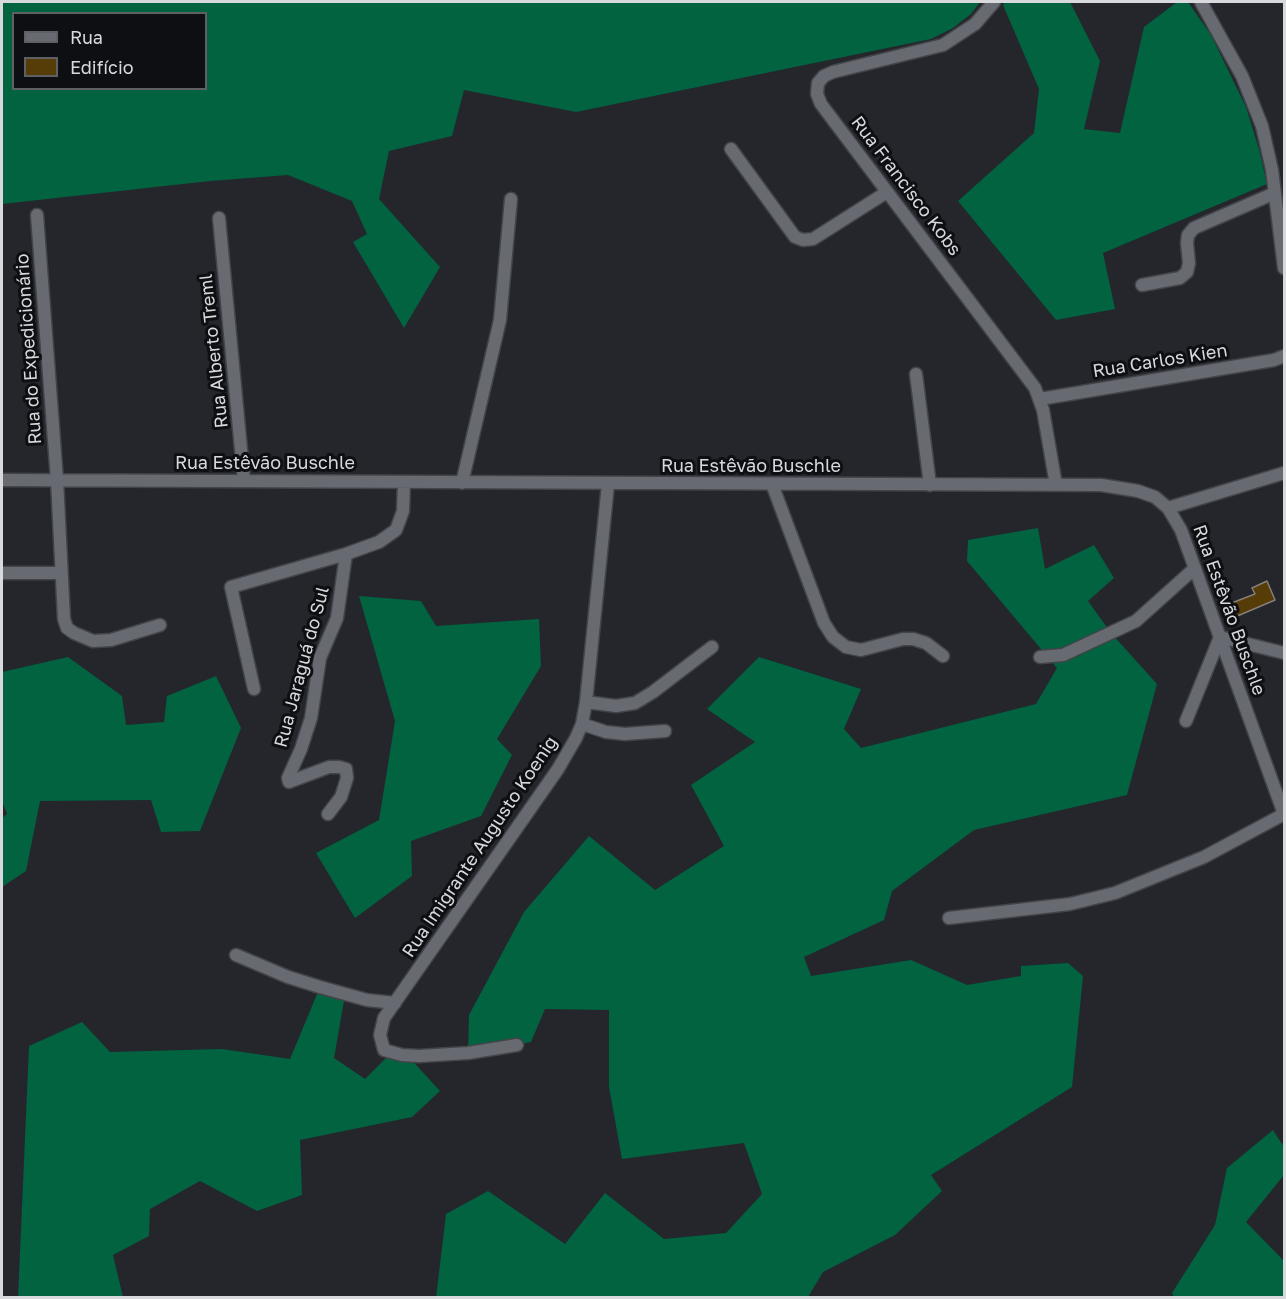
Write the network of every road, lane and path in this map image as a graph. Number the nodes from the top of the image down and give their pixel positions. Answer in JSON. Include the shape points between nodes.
{"nodes":[{"id":1,"x":994,"y":2,"type":"edge"},
{"id":2,"x":1201,"y":2,"type":"edge"},
{"id":3,"x":731,"y":149,"type":"dead end"},
{"id":4,"x":887,"y":192,"type":"junction"},
{"id":5,"x":1275,"y":193,"type":"junction"},
{"id":6,"x":511,"y":199,"type":"dead end"},
{"id":7,"x":37,"y":215,"type":"dead end"},
{"id":8,"x":219,"y":218,"type":"dead end"},
{"id":9,"x":1284,"y":268,"type":"edge"},
{"id":10,"x":1142,"y":285,"type":"dead end"},
{"id":11,"x":1284,"y":356,"type":"edge"},
{"id":12,"x":916,"y":374,"type":"dead end"},
{"id":13,"x":1040,"y":399,"type":"junction"},
{"id":14,"x":1284,"y":474,"type":"edge"},
{"id":15,"x":2,"y":480,"type":"edge"},
{"id":16,"x":57,"y":480,"type":"junction"},
{"id":17,"x":244,"y":481,"type":"junction"},
{"id":18,"x":404,"y":482,"type":"junction"},
{"id":19,"x":462,"y":483,"type":"junction"},
{"id":20,"x":608,"y":484,"type":"junction"},
{"id":21,"x":772,"y":484,"type":"junction"},
{"id":22,"x":930,"y":485,"type":"junction"},
{"id":23,"x":1056,"y":485,"type":"junction"},
{"id":24,"x":1168,"y":508,"type":"junction"},
{"id":25,"x":346,"y":554,"type":"junction"},
{"id":26,"x":1195,"y":568,"type":"junction"},
{"id":27,"x":2,"y":573,"type":"edge"},
{"id":28,"x":61,"y":573,"type":"junction"},
{"id":29,"x":160,"y":625,"type":"dead end"},
{"id":30,"x":1220,"y":637,"type":"junction"},
{"id":31,"x":712,"y":647,"type":"dead end"},
{"id":32,"x":1284,"y":653,"type":"edge"},
{"id":33,"x":943,"y":656,"type":"dead end"},
{"id":34,"x":1040,"y":657,"type":"dead end"},
{"id":35,"x":254,"y":689,"type":"dead end"},
{"id":36,"x":586,"y":702,"type":"junction"},
{"id":37,"x":1186,"y":721,"type":"dead end"},
{"id":38,"x":582,"y":724,"type":"junction"},
{"id":39,"x":665,"y":731,"type":"dead end"},
{"id":40,"x":328,"y":814,"type":"dead end"},
{"id":41,"x":1284,"y":814,"type":"edge"},
{"id":42,"x":949,"y":918,"type":"dead end"},
{"id":43,"x":236,"y":955,"type":"dead end"},
{"id":44,"x":395,"y":1003,"type":"junction"},
{"id":45,"x":517,"y":1046,"type":"dead end"}],
"edges":[{"from":1,"to":4,"type":"street","name":"Rua Francisco Kobs","via":[[975,24],[943,45],[833,72],[818,83],[821,104]]},
{"from":2,"to":5,"type":"street","via":[[1254,104]]},
{"from":3,"to":4,"type":"street","via":[[795,237],[803,240],[813,239]]},
{"from":4,"to":13,"type":"street","name":"Rua Francisco Kobs","via":[[1028,377]]},
{"from":5,"to":9,"type":"street"},
{"from":5,"to":10,"type":"street","via":[[1194,228],[1188,234],[1187,272],[1180,278]]},
{"from":6,"to":19,"type":"street","via":[[500,320]]},
{"from":7,"to":16,"type":"street","name":"Rua do Expedicionário"},
{"from":8,"to":17,"type":"street","name":"Rua Alberto Treml"},
{"from":11,"to":13,"type":"street","name":"Rua Carlos Kien"},
{"from":12,"to":22,"type":"street"},
{"from":13,"to":23,"type":"street","name":"Rua Francisco Kobs"},
{"from":14,"to":24,"type":"street"},
{"from":15,"to":16,"type":"street","name":"Rua Estêvão Buschle"},
{"from":16,"to":17,"type":"street","name":"Rua Estêvão Buschle"},
{"from":16,"to":28,"type":"street","name":"Rua do Expedicionário"},
{"from":17,"to":18,"type":"street","name":"Rua Estêvão Buschle"},
{"from":18,"to":19,"type":"street","name":"Rua Estêvão Buschle"},
{"from":18,"to":25,"type":"street","via":[[403,511],[396,530],[379,542]]},
{"from":19,"to":20,"type":"street","name":"Rua Estêvão Buschle"},
{"from":20,"to":21,"type":"street","name":"Rua Estêvão Buschle"},
{"from":20,"to":36,"type":"street","name":"Rua Imigrante Augusto Koenig"},
{"from":21,"to":22,"type":"street","name":"Rua Estêvão Buschle"},
{"from":21,"to":33,"type":"street","via":[[824,623],[833,637],[846,647],[861,650],[912,639],[926,643]]},
{"from":22,"to":23,"type":"street","name":"Rua Estêvão Buschle"},
{"from":23,"to":24,"type":"street","name":"Rua Estêvão Buschle","via":[[1138,490]]},
{"from":24,"to":26,"type":"street","name":"Rua Estêvão Buschle"},
{"from":25,"to":35,"type":"street","via":[[231,587]]},
{"from":25,"to":40,"type":"street","name":"Rua Jaraguá do Sul","via":[[336,618],[320,658],[311,718],[288,778],[289,782],[329,767],[346,769],[341,797]]},
{"from":26,"to":30,"type":"street","name":"Rua Estêvão Buschle"},
{"from":26,"to":34,"type":"street","via":[[1136,621],[1064,656]]},
{"from":27,"to":28,"type":"street"},
{"from":28,"to":29,"type":"street","name":"Rua do Expedicionário","via":[[64,619],[74,633],[102,642]]},
{"from":30,"to":32,"type":"street"},
{"from":30,"to":37,"type":"street"},
{"from":30,"to":41,"type":"street","name":"Rua Estêvão Buschle"},
{"from":31,"to":36,"type":"street","via":[[635,703],[616,706]]},
{"from":36,"to":38,"type":"street","name":"Rua Imigrante Augusto Koenig"},
{"from":38,"to":39,"type":"street","via":[[625,734]]},
{"from":38,"to":44,"type":"street","name":"Rua Imigrante Augusto Koenig","via":[[558,769]]},
{"from":41,"to":42,"type":"street","via":[[1204,857],[1115,893],[1070,904]]},
{"from":43,"to":44,"type":"street","via":[[328,990]]},
{"from":44,"to":45,"type":"street","name":"Rua Imigrante Augusto Koenig","via":[[384,1018],[380,1035],[384,1050],[391,1053],[419,1056]]}]}
